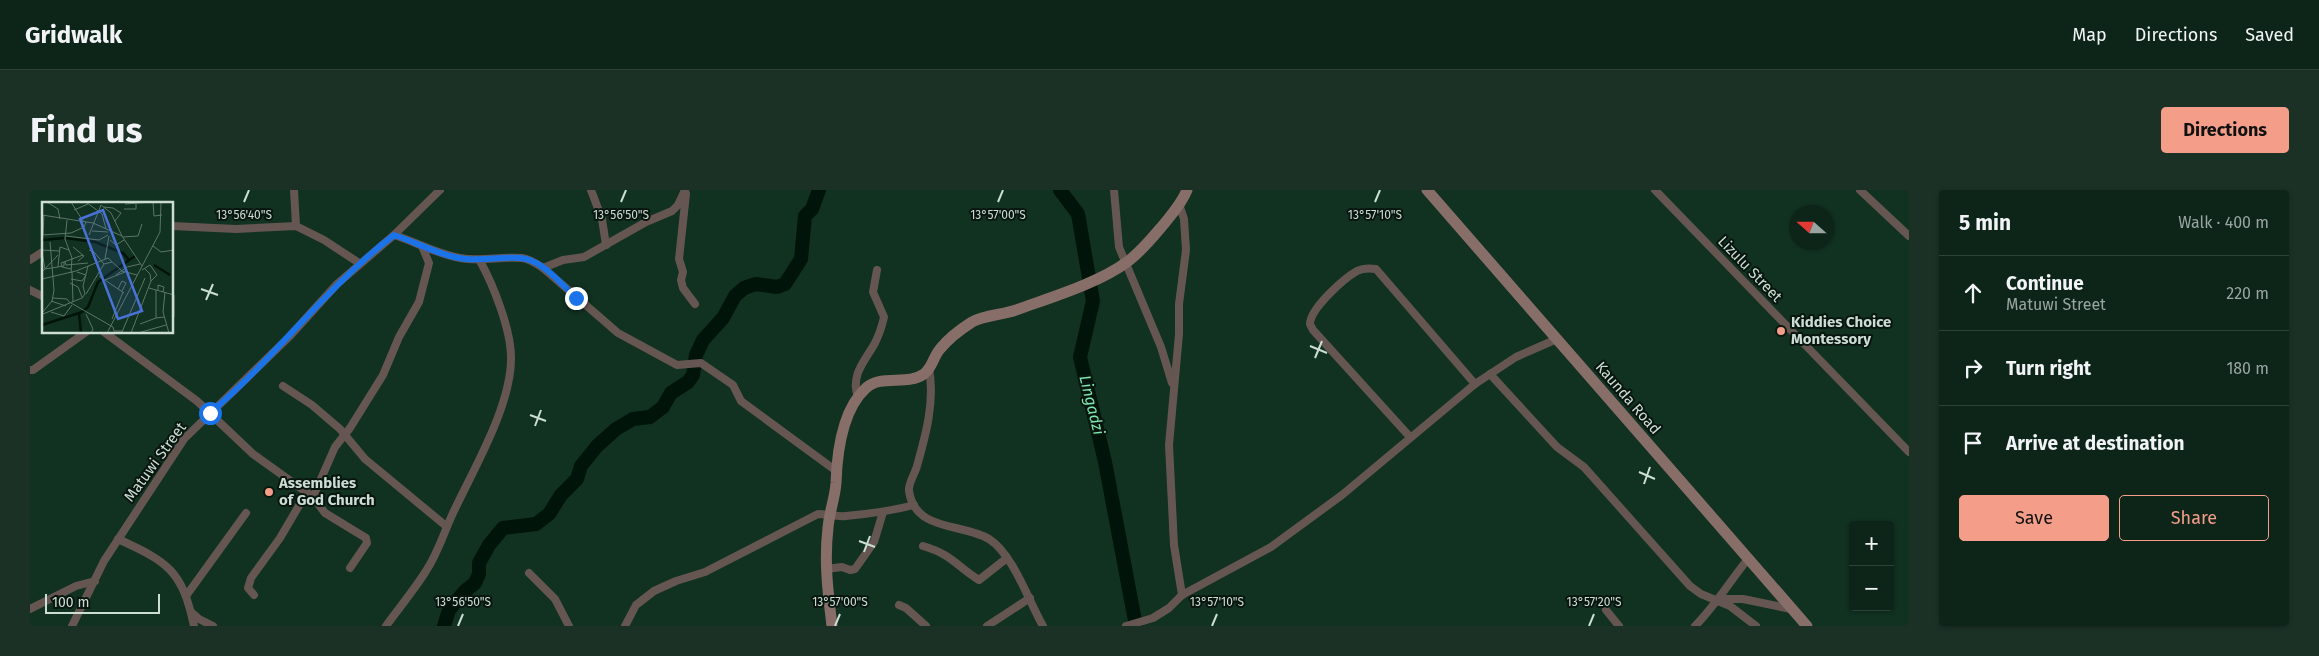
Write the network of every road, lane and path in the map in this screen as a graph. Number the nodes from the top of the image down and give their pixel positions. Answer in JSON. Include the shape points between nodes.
{"nodes":[{"id":1,"x":294,"y":190,"type":"edge"},
{"id":2,"x":440,"y":190,"type":"edge"},
{"id":3,"x":591,"y":190,"type":"edge"},
{"id":4,"x":686,"y":190,"type":"edge"},
{"id":5,"x":1114,"y":190,"type":"edge"},
{"id":6,"x":1187,"y":190,"type":"edge"},
{"id":7,"x":1427,"y":190,"type":"edge"},
{"id":8,"x":1655,"y":190,"type":"edge"},
{"id":9,"x":1860,"y":190,"type":"edge"},
{"id":10,"x":1179,"y":204,"type":"junction"},
{"id":11,"x":174,"y":226,"type":"edge"},
{"id":12,"x":296,"y":226,"type":"junction"},
{"id":13,"x":394,"y":235,"type":"junction"},
{"id":14,"x":1909,"y":236,"type":"edge"},
{"id":15,"x":606,"y":245,"type":"junction"},
{"id":16,"x":422,"y":246,"type":"junction"},
{"id":17,"x":42,"y":252,"type":"edge"},
{"id":18,"x":30,"y":260,"type":"edge"},
{"id":19,"x":480,"y":261,"type":"junction"},
{"id":20,"x":359,"y":263,"type":"junction"},
{"id":21,"x":1126,"y":263,"type":"junction"},
{"id":22,"x":543,"y":268,"type":"junction"},
{"id":23,"x":877,"y":270,"type":"dead end"},
{"id":24,"x":30,"y":290,"type":"edge"},
{"id":25,"x":42,"y":296,"type":"edge"},
{"id":26,"x":695,"y":304,"type":"dead end"},
{"id":27,"x":83,"y":334,"type":"edge"},
{"id":28,"x":107,"y":334,"type":"edge"},
{"id":29,"x":1556,"y":339,"type":"junction"},
{"id":30,"x":929,"y":368,"type":"junction"},
{"id":31,"x":30,"y":370,"type":"edge"},
{"id":32,"x":1490,"y":374,"type":"junction"},
{"id":33,"x":1475,"y":384,"type":"junction"},
{"id":34,"x":283,"y":386,"type":"dead end"},
{"id":35,"x":1173,"y":387,"type":"junction"},
{"id":36,"x":858,"y":397,"type":"junction"},
{"id":37,"x":210,"y":413,"type":"junction"},
{"id":38,"x":344,"y":434,"type":"junction"},
{"id":39,"x":1410,"y":437,"type":"junction"},
{"id":40,"x":1909,"y":452,"type":"edge"},
{"id":41,"x":835,"y":470,"type":"junction"},
{"id":42,"x":310,"y":494,"type":"junction"},
{"id":43,"x":914,"y":505,"type":"junction"},
{"id":44,"x":883,"y":512,"type":"junction"},
{"id":45,"x":830,"y":513,"type":"junction"},
{"id":46,"x":246,"y":514,"type":"dead end"},
{"id":47,"x":446,"y":526,"type":"junction"},
{"id":48,"x":118,"y":539,"type":"junction"},
{"id":49,"x":923,"y":546,"type":"dead end"},
{"id":50,"x":1006,"y":558,"type":"junction"},
{"id":51,"x":1748,"y":559,"type":"junction"},
{"id":52,"x":350,"y":568,"type":"dead end"},
{"id":53,"x":826,"y":569,"type":"junction"},
{"id":54,"x":529,"y":573,"type":"dead end"},
{"id":55,"x":95,"y":581,"type":"junction"},
{"id":56,"x":254,"y":595,"type":"dead end"},
{"id":57,"x":1182,"y":595,"type":"junction"},
{"id":58,"x":186,"y":596,"type":"junction"},
{"id":59,"x":1030,"y":598,"type":"junction"},
{"id":60,"x":1717,"y":599,"type":"junction"},
{"id":61,"x":898,"y":605,"type":"dead end"},
{"id":62,"x":30,"y":609,"type":"edge"},
{"id":63,"x":1792,"y":609,"type":"junction"},
{"id":64,"x":1606,"y":610,"type":"dead end"},
{"id":65,"x":191,"y":612,"type":"junction"},
{"id":66,"x":72,"y":626,"type":"edge"},
{"id":67,"x":194,"y":626,"type":"edge"},
{"id":68,"x":213,"y":626,"type":"edge"},
{"id":69,"x":386,"y":626,"type":"edge"},
{"id":70,"x":569,"y":626,"type":"edge"},
{"id":71,"x":625,"y":626,"type":"edge"},
{"id":72,"x":832,"y":626,"type":"edge"},
{"id":73,"x":926,"y":626,"type":"edge"},
{"id":74,"x":987,"y":626,"type":"edge"},
{"id":75,"x":1043,"y":626,"type":"edge"},
{"id":76,"x":1126,"y":626,"type":"edge"},
{"id":77,"x":1619,"y":626,"type":"edge"},
{"id":78,"x":1695,"y":626,"type":"edge"},
{"id":79,"x":1756,"y":626,"type":"edge"},
{"id":80,"x":1807,"y":626,"type":"edge"}],
"edges":[{"from":1,"to":12,"type":"street"},
{"from":2,"to":13,"type":"street","name":"Matuwi Street"},
{"from":3,"to":15,"type":"street","via":[[602,220]]},
{"from":4,"to":15,"type":"street","via":[[672,211]]},
{"from":4,"to":26,"type":"street","via":[[679,259],[683,272],[681,284]]},
{"from":5,"to":21,"type":"street","via":[[1119,247]]},
{"from":6,"to":10,"type":"street"},
{"from":7,"to":29,"type":"street","name":"Kaunda Road"},
{"from":8,"to":40,"type":"street","name":"Lizulu Street"},
{"from":9,"to":14,"type":"street"},
{"from":10,"to":21,"type":"street","via":[[1152,238]]},
{"from":10,"to":35,"type":"street","via":[[1184,219],[1186,250],[1178,304]]},
{"from":11,"to":12,"type":"street","via":[[236,229]]},
{"from":12,"to":20,"type":"street"},
{"from":13,"to":16,"type":"street"},
{"from":13,"to":20,"type":"street","name":"Matuwi Street"},
{"from":15,"to":22,"type":"street","via":[[580,259],[563,260]]},
{"from":16,"to":19,"type":"street"},
{"from":16,"to":38,"type":"street","via":[[429,263],[419,302],[382,375]]},
{"from":17,"to":18,"type":"street"},
{"from":19,"to":22,"type":"street","via":[[521,258]]},
{"from":19,"to":47,"type":"street","via":[[494,289],[511,358],[504,397],[490,438]]},
{"from":20,"to":37,"type":"street","name":"Matuwi Street"},
{"from":21,"to":30,"type":"street","via":[[1089,283],[1014,311],[973,321],[939,350]]},
{"from":21,"to":35,"type":"street","via":[[1161,347]]},
{"from":22,"to":41,"type":"street","via":[[618,333],[677,365],[700,363],[733,385],[741,401]]},
{"from":23,"to":36,"type":"street","via":[[873,292],[884,317],[874,344],[856,375],[854,383]]},
{"from":24,"to":25,"type":"street"},
{"from":27,"to":31,"type":"street"},
{"from":28,"to":37,"type":"street"},
{"from":29,"to":32,"type":"street","via":[[1528,350]]},
{"from":29,"to":51,"type":"street","name":"Kaunda Road"},
{"from":30,"to":36,"type":"street","via":[[913,379],[875,383]]},
{"from":30,"to":43,"type":"street","via":[[932,382],[928,420],[910,485]]},
{"from":32,"to":33,"type":"street"},
{"from":32,"to":60,"type":"street","via":[[1557,447],[1584,467],[1690,586]]},
{"from":33,"to":39,"type":"street"},
{"from":33,"to":39,"type":"street","via":[[1376,269],[1356,272],[1313,312],[1310,324]]},
{"from":34,"to":38,"type":"street"},
{"from":35,"to":57,"type":"street","via":[[1169,472],[1174,545]]},
{"from":36,"to":41,"type":"street","via":[[845,426]]},
{"from":37,"to":42,"type":"street","via":[[253,454]]},
{"from":37,"to":48,"type":"street","name":"Matuwi Street","via":[[184,439]]},
{"from":38,"to":42,"type":"street"},
{"from":38,"to":47,"type":"street","via":[[365,459]]},
{"from":39,"to":57,"type":"street","via":[[1342,495],[1271,547]]},
{"from":41,"to":45,"type":"street"},
{"from":42,"to":52,"type":"street","via":[[325,513],[367,541]]},
{"from":42,"to":56,"type":"street","via":[[251,578],[248,588]]},
{"from":43,"to":44,"type":"street"},
{"from":43,"to":50,"type":"street","via":[[918,512],[934,523],[988,539]]},
{"from":44,"to":45,"type":"street","via":[[844,516]]},
{"from":44,"to":53,"type":"street","via":[[874,542],[855,569]]},
{"from":45,"to":53,"type":"street"},
{"from":45,"to":71,"type":"street","via":[[818,514],[705,572],[654,591],[636,605]]},
{"from":46,"to":58,"type":"street"},
{"from":47,"to":69,"type":"street","via":[[426,572]]},
{"from":48,"to":55,"type":"street","name":"Matuwi Street"},
{"from":48,"to":58,"type":"street","via":[[162,562],[175,574]]},
{"from":49,"to":50,"type":"street","via":[[941,551],[979,580]]},
{"from":50,"to":59,"type":"street"},
{"from":51,"to":60,"type":"street"},
{"from":51,"to":63,"type":"street","name":"Kaunda Road"},
{"from":53,"to":72,"type":"street"},
{"from":54,"to":70,"type":"street","via":[[555,599]]},
{"from":55,"to":62,"type":"street","via":[[76,586]]},
{"from":55,"to":66,"type":"street","name":"Matuwi Street"},
{"from":57,"to":76,"type":"street","via":[[1153,618]]},
{"from":58,"to":65,"type":"street"},
{"from":59,"to":74,"type":"street"},
{"from":59,"to":75,"type":"street"},
{"from":60,"to":63,"type":"street","via":[[1743,599]]},
{"from":60,"to":78,"type":"street"},
{"from":60,"to":79,"type":"street"},
{"from":61,"to":73,"type":"street"},
{"from":63,"to":80,"type":"street","name":"Kaunda Road"},
{"from":64,"to":77,"type":"street"},
{"from":65,"to":67,"type":"street"},
{"from":65,"to":68,"type":"street"}]}
